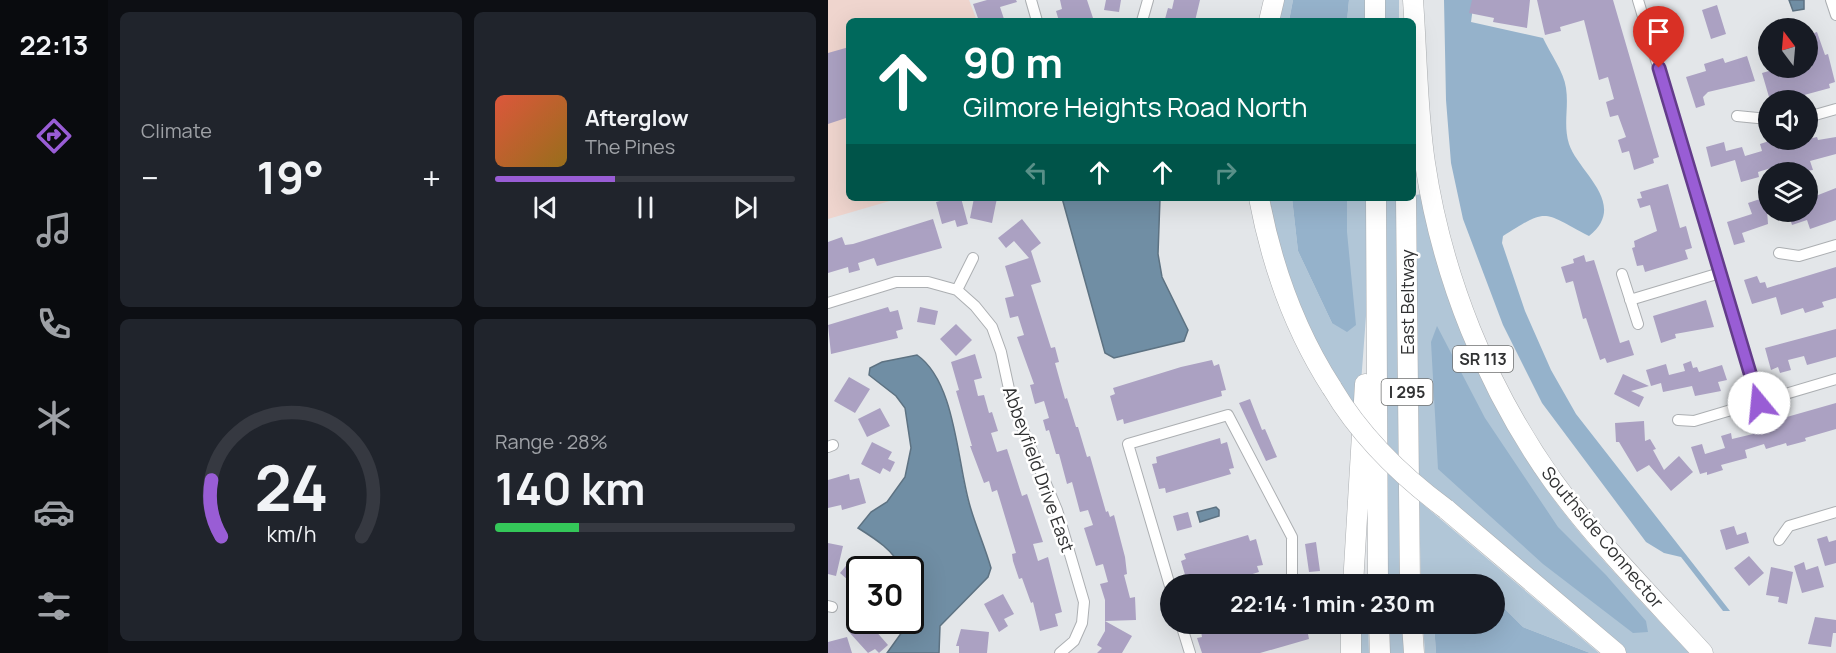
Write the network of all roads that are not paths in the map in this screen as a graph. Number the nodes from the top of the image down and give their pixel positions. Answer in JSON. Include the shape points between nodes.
{"nodes":[{"id":1,"x":1031,"y":0,"type":"edge"},
{"id":2,"x":1148,"y":0,"type":"edge"},
{"id":3,"x":1274,"y":0,"type":"edge"},
{"id":4,"x":1375,"y":0,"type":"edge"},
{"id":5,"x":1407,"y":0,"type":"edge"},
{"id":6,"x":1413,"y":0,"type":"edge"},
{"id":7,"x":1638,"y":0,"type":"edge"},
{"id":8,"x":1831,"y":0,"type":"edge"},
{"id":9,"x":1836,"y":15,"type":"edge"},
{"id":10,"x":1036,"y":18,"type":"edge"},
{"id":11,"x":1143,"y":18,"type":"edge"},
{"id":12,"x":1270,"y":18,"type":"edge"},
{"id":13,"x":1375,"y":18,"type":"edge"},
{"id":14,"x":1406,"y":18,"type":"edge"},
{"id":15,"x":1414,"y":18,"type":"edge"},
{"id":16,"x":1416,"y":57,"type":"edge"},
{"id":17,"x":1836,"y":109,"type":"edge"},
{"id":18,"x":1818,"y":114,"type":"edge"},
{"id":19,"x":1737,"y":116,"type":"dead end"},
{"id":20,"x":1758,"y":118,"type":"edge"},
{"id":21,"x":1260,"y":201,"type":"edge"},
{"id":22,"x":1376,"y":201,"type":"edge"},
{"id":23,"x":1406,"y":201,"type":"edge"},
{"id":24,"x":1836,"y":245,"type":"edge"},
{"id":25,"x":1779,"y":253,"type":"dead end"},
{"id":26,"x":973,"y":258,"type":"dead end"},
{"id":27,"x":1720,"y":273,"type":"junction"},
{"id":28,"x":1622,"y":274,"type":"dead end"},
{"id":29,"x":957,"y":290,"type":"junction"},
{"id":30,"x":1377,"y":292,"type":"junction"},
{"id":31,"x":1630,"y":300,"type":"junction"},
{"id":32,"x":828,"y":303,"type":"edge"},
{"id":33,"x":1638,"y":324,"type":"dead end"},
{"id":34,"x":1836,"y":379,"type":"edge"},
{"id":35,"x":1759,"y":403,"type":"junction"},
{"id":36,"x":1678,"y":420,"type":"dead end"},
{"id":37,"x":1836,"y":512,"type":"edge"},
{"id":38,"x":1779,"y":540,"type":"dead end"},
{"id":39,"x":1625,"y":567,"type":"junction"},
{"id":40,"x":1166,"y":574,"type":"edge"},
{"id":41,"x":1292,"y":574,"type":"edge"},
{"id":42,"x":1354,"y":574,"type":"edge"},
{"id":43,"x":1378,"y":574,"type":"edge"},
{"id":44,"x":1410,"y":574,"type":"edge"},
{"id":45,"x":1184,"y":634,"type":"edge"},
{"id":46,"x":1351,"y":634,"type":"edge"},
{"id":47,"x":1379,"y":634,"type":"edge"},
{"id":48,"x":1413,"y":634,"type":"edge"},
{"id":49,"x":1060,"y":653,"type":"edge"},
{"id":50,"x":1190,"y":653,"type":"edge"},
{"id":51,"x":1351,"y":653,"type":"edge"},
{"id":52,"x":1380,"y":653,"type":"edge"},
{"id":53,"x":1414,"y":653,"type":"edge"},
{"id":54,"x":1616,"y":653,"type":"edge"},
{"id":55,"x":1703,"y":653,"type":"edge"},
{"id":56,"x":1717,"y":653,"type":"edge"}],
"edges":[{"from":1,"to":10,"type":"street"},
{"from":2,"to":11,"type":"street"},
{"from":3,"to":12,"type":"highway"},
{"from":4,"to":13,"type":"highway"},
{"from":5,"to":14,"type":"highway"},
{"from":6,"to":15,"type":"highway","name":"Southside Connector","number":"SR 113"},
{"from":7,"to":27,"type":"street"},
{"from":8,"to":9,"type":"street"},
{"from":16,"to":39,"type":"highway","name":"Southside Connector","number":"SR 113","via":[[1425,165],[1450,274],[1463,309],[1489,372],[1535,454]]},
{"from":17,"to":18,"type":"street"},
{"from":19,"to":20,"type":"street"},
{"from":21,"to":54,"type":"highway","bridge":true,"via":[[1293,319],[1313,359],[1358,427],[1387,460]]},
{"from":22,"to":30,"type":"highway","name":"East Beltway","number":"I 295"},
{"from":23,"to":44,"type":"highway","name":"East Beltway","number":"I 295"},
{"from":24,"to":25,"type":"street","via":[[1799,256]]},
{"from":26,"to":29,"type":"street"},
{"from":27,"to":31,"type":"street"},
{"from":27,"to":35,"type":"street"},
{"from":28,"to":31,"type":"street"},
{"from":29,"to":32,"type":"street","via":[[928,282],[896,282]]},
{"from":29,"to":49,"type":"street","name":"Abbeyfield Drive East","via":[[992,327],[1012,403],[1057,510],[1084,602],[1083,623],[1074,641]]},
{"from":30,"to":42,"type":"highway","via":[[1364,395]]},
{"from":30,"to":43,"type":"highway","name":"East Beltway","number":"I 295"},
{"from":31,"to":33,"type":"street"},
{"from":34,"to":35,"type":"street"},
{"from":35,"to":36,"type":"street","via":[[1694,421]]},
{"from":37,"to":38,"type":"street","via":[[1790,526]]},
{"from":39,"to":55,"type":"highway","name":"Southside Connector","number":"SR 113"},
{"from":39,"to":56,"type":"highway"},
{"from":40,"to":41,"type":"street","via":[[1128,444],[1228,415],[1292,537]]},
{"from":45,"to":50,"type":"street"},
{"from":46,"to":51,"type":"highway"},
{"from":47,"to":52,"type":"highway"},
{"from":48,"to":53,"type":"highway"}]}
